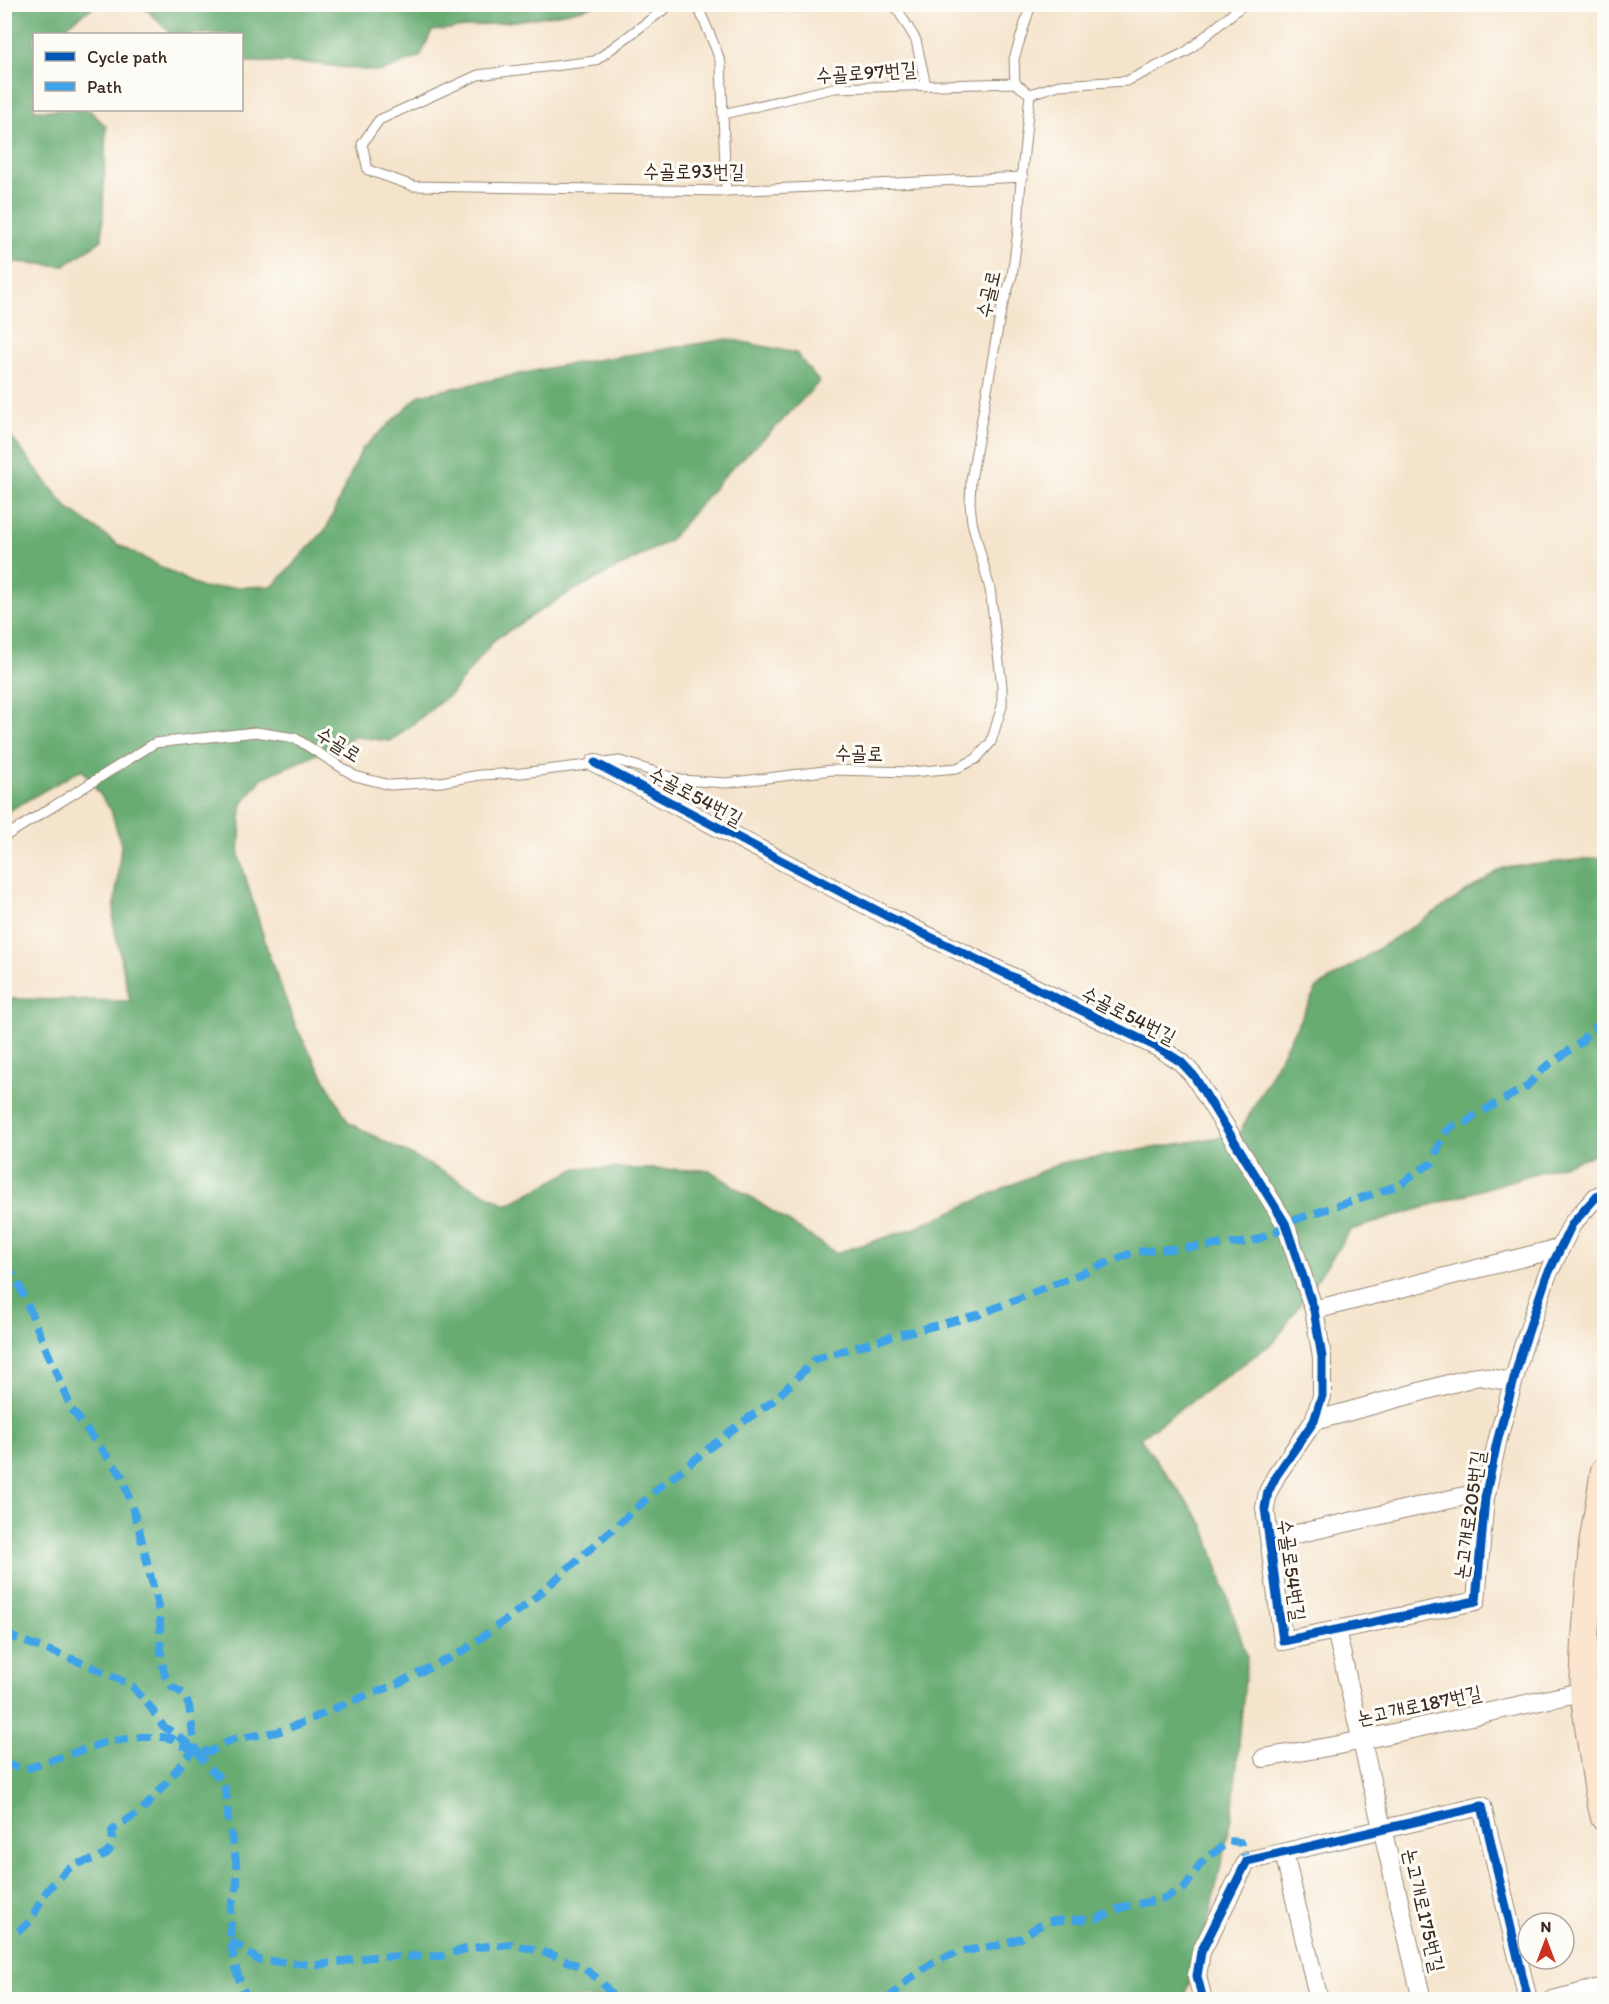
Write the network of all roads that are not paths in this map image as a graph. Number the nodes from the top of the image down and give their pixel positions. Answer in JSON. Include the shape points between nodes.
{"nodes":[{"id":1,"x":682,"y":4,"type":"edge"},
{"id":2,"x":697,"y":4,"type":"edge"},
{"id":3,"x":726,"y":4,"type":"edge"},
{"id":4,"x":806,"y":4,"type":"edge"},
{"id":5,"x":894,"y":4,"type":"edge"},
{"id":6,"x":1031,"y":4,"type":"edge"},
{"id":7,"x":1244,"y":4,"type":"edge"},
{"id":8,"x":1015,"y":83,"type":"junction"},
{"id":9,"x":926,"y":86,"type":"junction"},
{"id":10,"x":1030,"y":94,"type":"junction"},
{"id":11,"x":723,"y":114,"type":"junction"},
{"id":12,"x":1023,"y":177,"type":"junction"},
{"id":13,"x":726,"y":191,"type":"junction"},
{"id":14,"x":595,"y":763,"type":"junction"},
{"id":15,"x":4,"y":837,"type":"edge"},
{"id":16,"x":4,"y":951,"type":"edge"},
{"id":17,"x":4,"y":958,"type":"edge"},
{"id":18,"x":1605,"y":1193,"type":"edge"},
{"id":19,"x":1560,"y":1248,"type":"junction"},
{"id":20,"x":1314,"y":1311,"type":"junction"},
{"id":21,"x":1513,"y":1382,"type":"junction"},
{"id":22,"x":1314,"y":1421,"type":"junction"},
{"id":23,"x":1605,"y":1470,"type":"edge"},
{"id":24,"x":1487,"y":1491,"type":"junction"},
{"id":25,"x":1270,"y":1540,"type":"junction"},
{"id":26,"x":1336,"y":1630,"type":"junction"},
{"id":27,"x":1283,"y":1641,"type":"joint"},
{"id":28,"x":1594,"y":1690,"type":"edge"},
{"id":29,"x":1361,"y":1740,"type":"junction"},
{"id":30,"x":1264,"y":1758,"type":"dead end"},
{"id":31,"x":1605,"y":1818,"type":"edge"},
{"id":32,"x":1382,"y":1830,"type":"junction"},
{"id":33,"x":1284,"y":1853,"type":"junction"},
{"id":34,"x":1605,"y":1987,"type":"edge"},
{"id":35,"x":1203,"y":2000,"type":"edge"},
{"id":36,"x":1319,"y":2000,"type":"edge"},
{"id":37,"x":1422,"y":2000,"type":"edge"},
{"id":38,"x":1528,"y":2000,"type":"edge"},
{"id":39,"x":1553,"y":2000,"type":"edge"}],
"edges":[{"from":1,"to":13,"type":"lane","name":"수골로93번길","via":[[670,5],[595,61],[478,75],[379,120],[362,144],[368,170],[413,186]]},
{"from":2,"to":11,"type":"lane","via":[[721,64]]},
{"from":3,"to":4,"type":"lane","via":[[802,8]]},
{"from":5,"to":9,"type":"lane","via":[[916,40]]},
{"from":6,"to":8,"type":"lane","via":[[1014,59]]},
{"from":7,"to":10,"type":"lane","via":[[1186,52],[1127,81],[1059,85]]},
{"from":8,"to":9,"type":"lane","name":"수골로97번길"},
{"from":8,"to":10,"type":"lane"},
{"from":9,"to":11,"type":"lane","name":"수골로97번길","via":[[834,88]]},
{"from":10,"to":12,"type":"lane","name":"수골로"},
{"from":11,"to":13,"type":"lane"},
{"from":12,"to":13,"type":"lane","name":"수골로93번길"},
{"from":12,"to":14,"type":"lane","name":"수골로","via":[[1012,276],[1001,311],[971,480],[972,522],[990,589],[1002,686],[1002,706],[991,742],[976,759],[957,768],[832,770],[726,783],[681,780],[620,761]]},
{"from":14,"to":15,"type":"lane","name":"수골로","via":[[441,782],[390,784],[355,776],[295,738],[256,732],[155,743]]},
{"from":14,"to":20,"type":"street","name":"수골로54번길","via":[[889,917],[1159,1048],[1180,1062],[1194,1076],[1285,1223]]},
{"from":16,"to":17,"type":"lane"},
{"from":18,"to":19,"type":"street","name":"논고개로205번길","via":[[1596,1197],[1572,1224]]},
{"from":19,"to":20,"type":"street"},
{"from":19,"to":21,"type":"street","name":"논고개로205번길","via":[[1546,1278]]},
{"from":20,"to":22,"type":"street","name":"수골로54번길","via":[[1322,1357],[1322,1396]]},
{"from":21,"to":22,"type":"street","via":[[1478,1376]]},
{"from":21,"to":24,"type":"street","name":"논고개로205번길"},
{"from":22,"to":25,"type":"street","name":"수골로54번길","via":[[1268,1492],[1265,1508]]},
{"from":23,"to":28,"type":"main road","via":[[1592,1545],[1585,1639]]},
{"from":24,"to":25,"type":"street","name":"논고개로205번길"},
{"from":24,"to":26,"type":"street","name":"논고개로205번길","via":[[1476,1601]]},
{"from":25,"to":27,"type":"street","name":"수골로54번길"},
{"from":26,"to":27,"type":"street","name":"논고개로205번길"},
{"from":26,"to":29,"type":"street","name":"논고개로175번길"},
{"from":28,"to":29,"type":"street","name":"논고개로187번길"},
{"from":28,"to":31,"type":"main road","via":[[1598,1793]]},
{"from":29,"to":30,"type":"street","name":"논고개로187번길"},
{"from":29,"to":32,"type":"street","name":"논고개로175번길"},
{"from":32,"to":33,"type":"street"},
{"from":32,"to":37,"type":"street","name":"논고개로175번길"},
{"from":32,"to":38,"type":"street","via":[[1482,1806]]},
{"from":33,"to":35,"type":"street","via":[[1247,1861],[1201,1952],[1197,1976]]},
{"from":33,"to":36,"type":"street"},
{"from":34,"to":39,"type":"street"}]}
